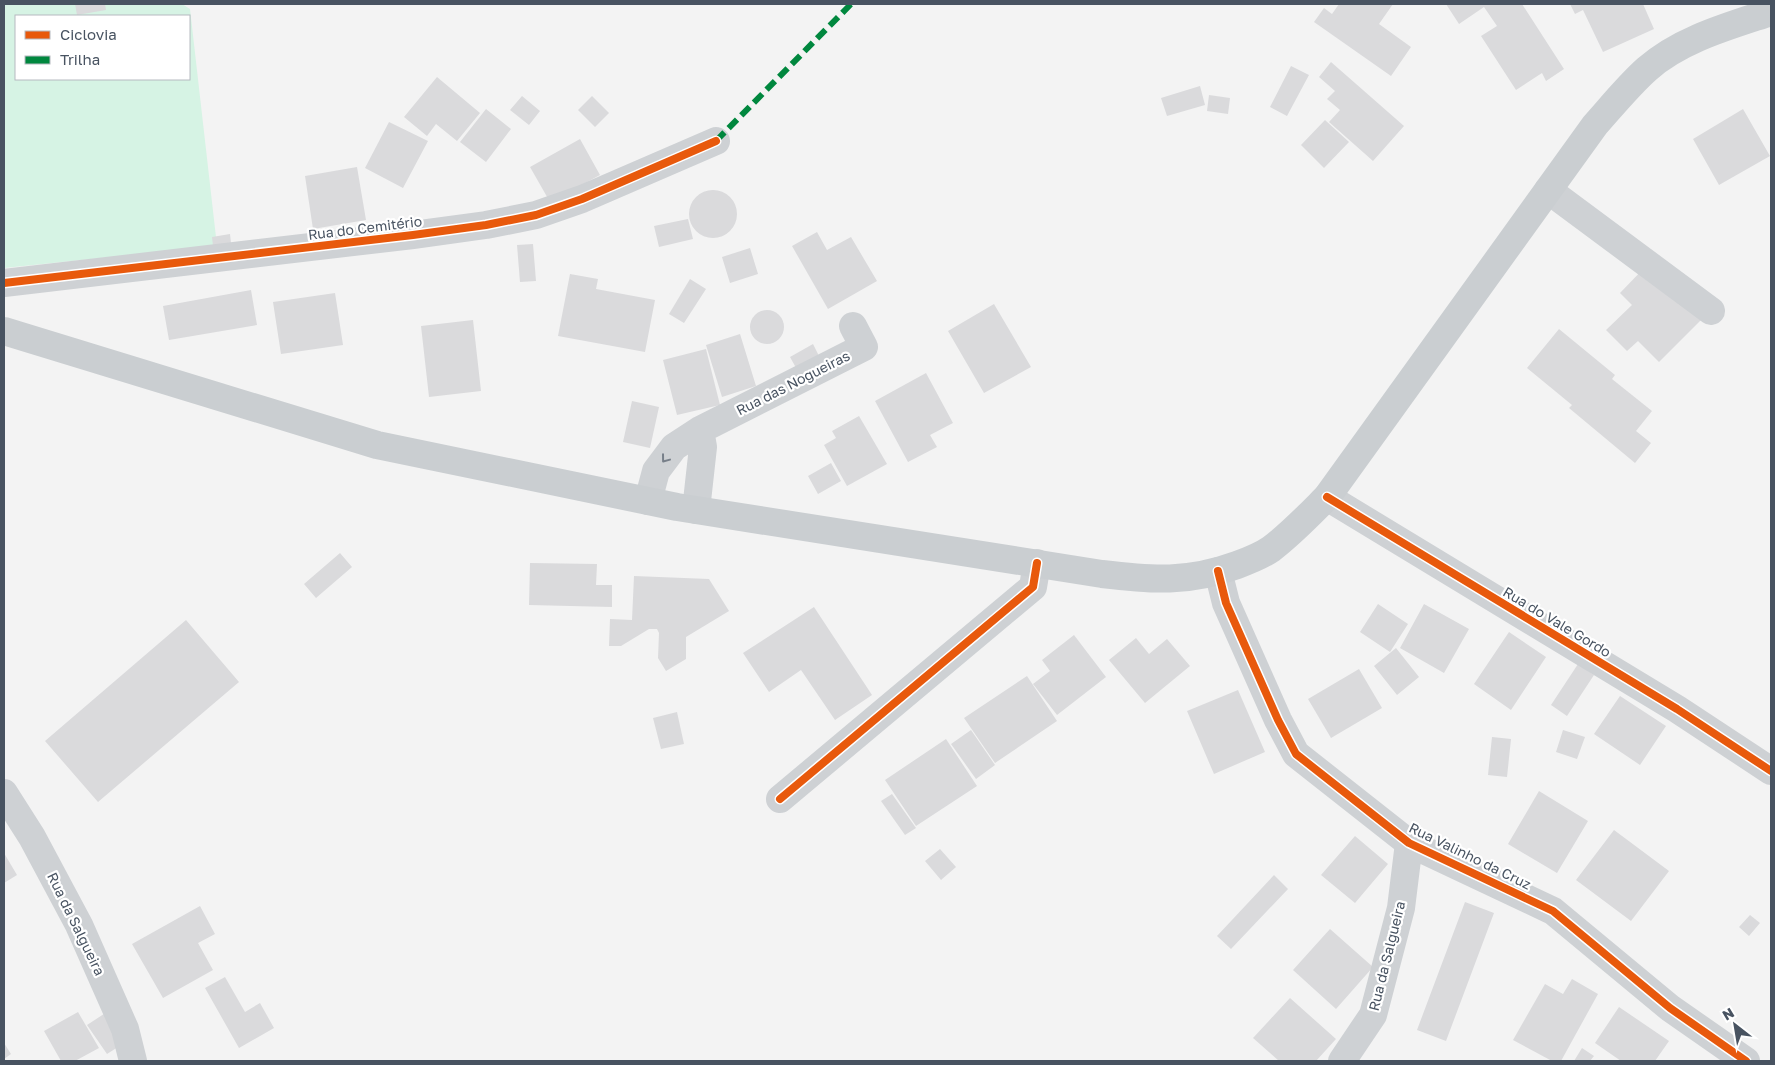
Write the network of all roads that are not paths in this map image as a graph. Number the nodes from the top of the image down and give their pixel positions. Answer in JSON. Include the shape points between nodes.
{"nodes":[{"id":1,"x":1771,"y":12,"type":"edge"},
{"id":2,"x":716,"y":141,"type":"dead end"},
{"id":3,"x":1548,"y":190,"type":"junction"},
{"id":4,"x":4,"y":283,"type":"edge"},
{"id":5,"x":1711,"y":311,"type":"dead end"},
{"id":6,"x":853,"y":326,"type":"dead end"},
{"id":7,"x":4,"y":331,"type":"edge"},
{"id":8,"x":700,"y":430,"type":"junction"},
{"id":9,"x":1327,"y":497,"type":"junction"},
{"id":10,"x":648,"y":501,"type":"junction"},
{"id":11,"x":696,"y":510,"type":"junction"},
{"id":12,"x":1037,"y":563,"type":"junction"},
{"id":13,"x":1218,"y":571,"type":"junction"},
{"id":14,"x":1771,"y":771,"type":"edge"},
{"id":15,"x":4,"y":793,"type":"edge"},
{"id":16,"x":780,"y":799,"type":"dead end"},
{"id":17,"x":1409,"y":843,"type":"junction"},
{"id":18,"x":133,"y":1061,"type":"edge"},
{"id":19,"x":1342,"y":1061,"type":"edge"},
{"id":20,"x":1746,"y":1061,"type":"edge"}],
"edges":[{"from":1,"to":3,"type":"main road","via":[[1679,47],[1648,68],[1595,125]]},
{"from":2,"to":4,"type":"street","name":"Rua do Cemitério","via":[[582,199],[536,215],[486,225]]},
{"from":3,"to":5,"type":"street"},
{"from":3,"to":9,"type":"main road"},
{"from":6,"to":8,"type":"street","name":"Rua das Nogueiras","via":[[864,347]]},
{"from":7,"to":10,"type":"main road","via":[[377,445]]},
{"from":8,"to":10,"type":"street","name":"Rua das Nogueiras","one_way":true,"via":[[674,447],[656,471]]},
{"from":8,"to":11,"type":"street","via":[[704,447]]},
{"from":9,"to":13,"type":"main road","via":[[1269,550]]},
{"from":9,"to":14,"type":"street","name":"Rua do Vale Gordo","via":[[1677,709]]},
{"from":10,"to":11,"type":"main road"},
{"from":11,"to":12,"type":"main road"},
{"from":12,"to":13,"type":"main road","via":[[1157,580]]},
{"from":12,"to":16,"type":"street","via":[[1033,587]]},
{"from":13,"to":17,"type":"street","name":"Rua Valinho da Cruz","via":[[1226,603],[1296,754]]},
{"from":15,"to":18,"type":"street","name":"Rua da Salgueira","via":[[80,925],[125,1029]]},
{"from":17,"to":19,"type":"street","name":"Rua da Salgueira","via":[[1401,908],[1373,1016]]},
{"from":17,"to":20,"type":"street","name":"Rua Valinho da Cruz","via":[[1553,911],[1670,1008]]}]}
